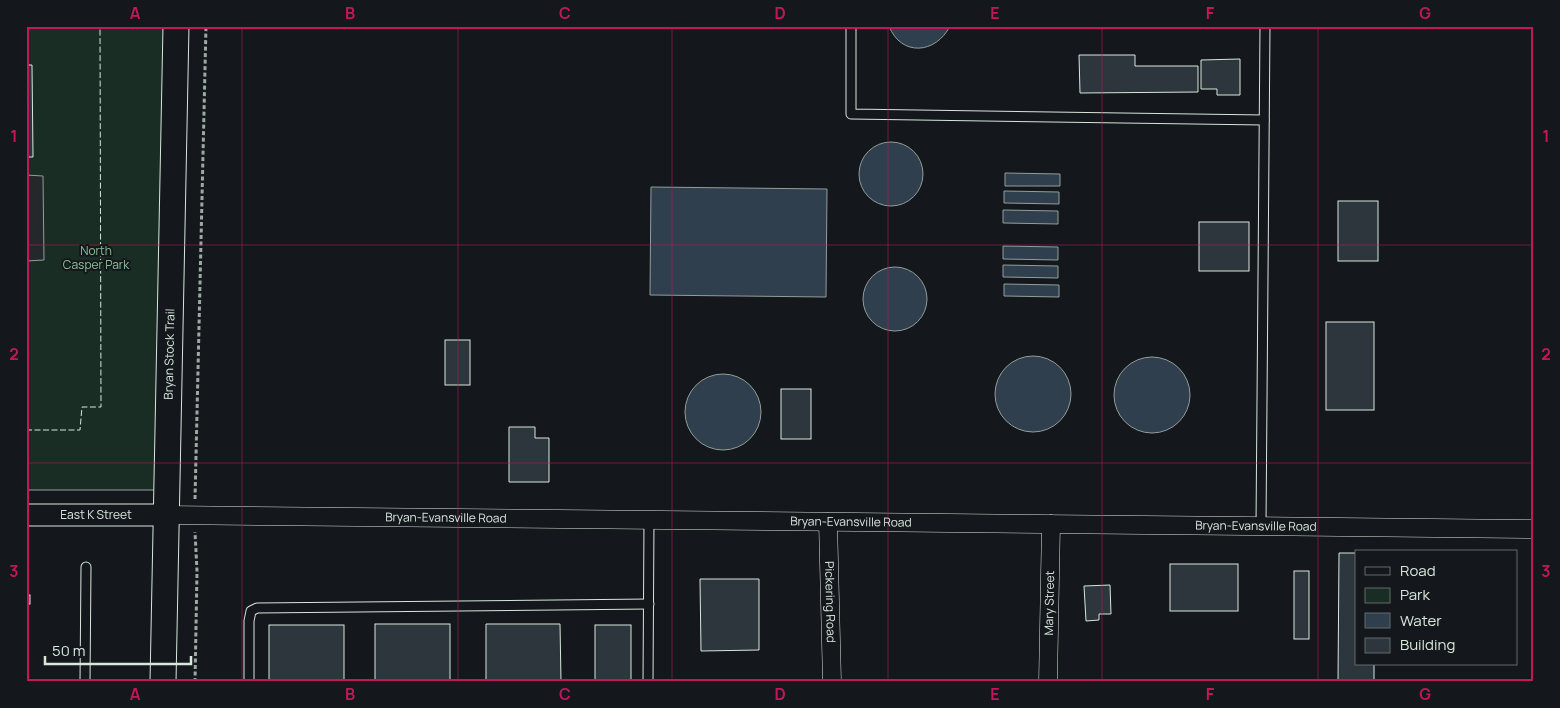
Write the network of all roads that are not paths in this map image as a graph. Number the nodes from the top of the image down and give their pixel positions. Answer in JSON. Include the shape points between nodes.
{"nodes":[{"id":1,"x":176,"y":26,"type":"edge"},
{"id":2,"x":851,"y":26,"type":"edge"},
{"id":3,"x":1264,"y":26,"type":"edge"},
{"id":4,"x":1264,"y":120,"type":"junction"},
{"id":5,"x":26,"y":515,"type":"edge"},
{"id":6,"x":167,"y":515,"type":"junction"},
{"id":7,"x":649,"y":520,"type":"junction"},
{"id":8,"x":828,"y":522,"type":"junction"},
{"id":9,"x":1051,"y":524,"type":"junction"},
{"id":10,"x":1261,"y":526,"type":"junction"},
{"id":11,"x":1534,"y":529,"type":"edge"},
{"id":12,"x":86,"y":567,"type":"dead end"},
{"id":13,"x":649,"y":604,"type":"junction"},
{"id":14,"x":85,"y":682,"type":"edge"},
{"id":15,"x":163,"y":682,"type":"edge"},
{"id":16,"x":249,"y":682,"type":"edge"},
{"id":17,"x":648,"y":682,"type":"edge"},
{"id":18,"x":832,"y":682,"type":"edge"},
{"id":19,"x":1048,"y":682,"type":"edge"}],
"edges":[{"from":1,"to":6,"type":"main road","name":"Bryan Stock Trail"},
{"from":2,"to":4,"type":"lane","via":[[851,114]]},
{"from":3,"to":4,"type":"lane"},
{"from":4,"to":10,"type":"lane"},
{"from":5,"to":6,"type":"street","name":"East K Street"},
{"from":6,"to":7,"type":"street","name":"Bryan-Evansville Road"},
{"from":6,"to":15,"type":"main road","name":"Bryan Stock Trail"},
{"from":7,"to":8,"type":"street","name":"Bryan-Evansville Road"},
{"from":7,"to":13,"type":"lane"},
{"from":8,"to":9,"type":"street","name":"Bryan-Evansville Road"},
{"from":8,"to":18,"type":"street","name":"Pickering Road"},
{"from":9,"to":10,"type":"street","name":"Bryan-Evansville Road"},
{"from":9,"to":19,"type":"street","name":"Mary Street"},
{"from":10,"to":11,"type":"street","name":"Bryan-Evansville Road"},
{"from":12,"to":14,"type":"lane"},
{"from":13,"to":16,"type":"lane","via":[[257,608],[251,611],[249,621]]},
{"from":13,"to":17,"type":"lane"}]}
